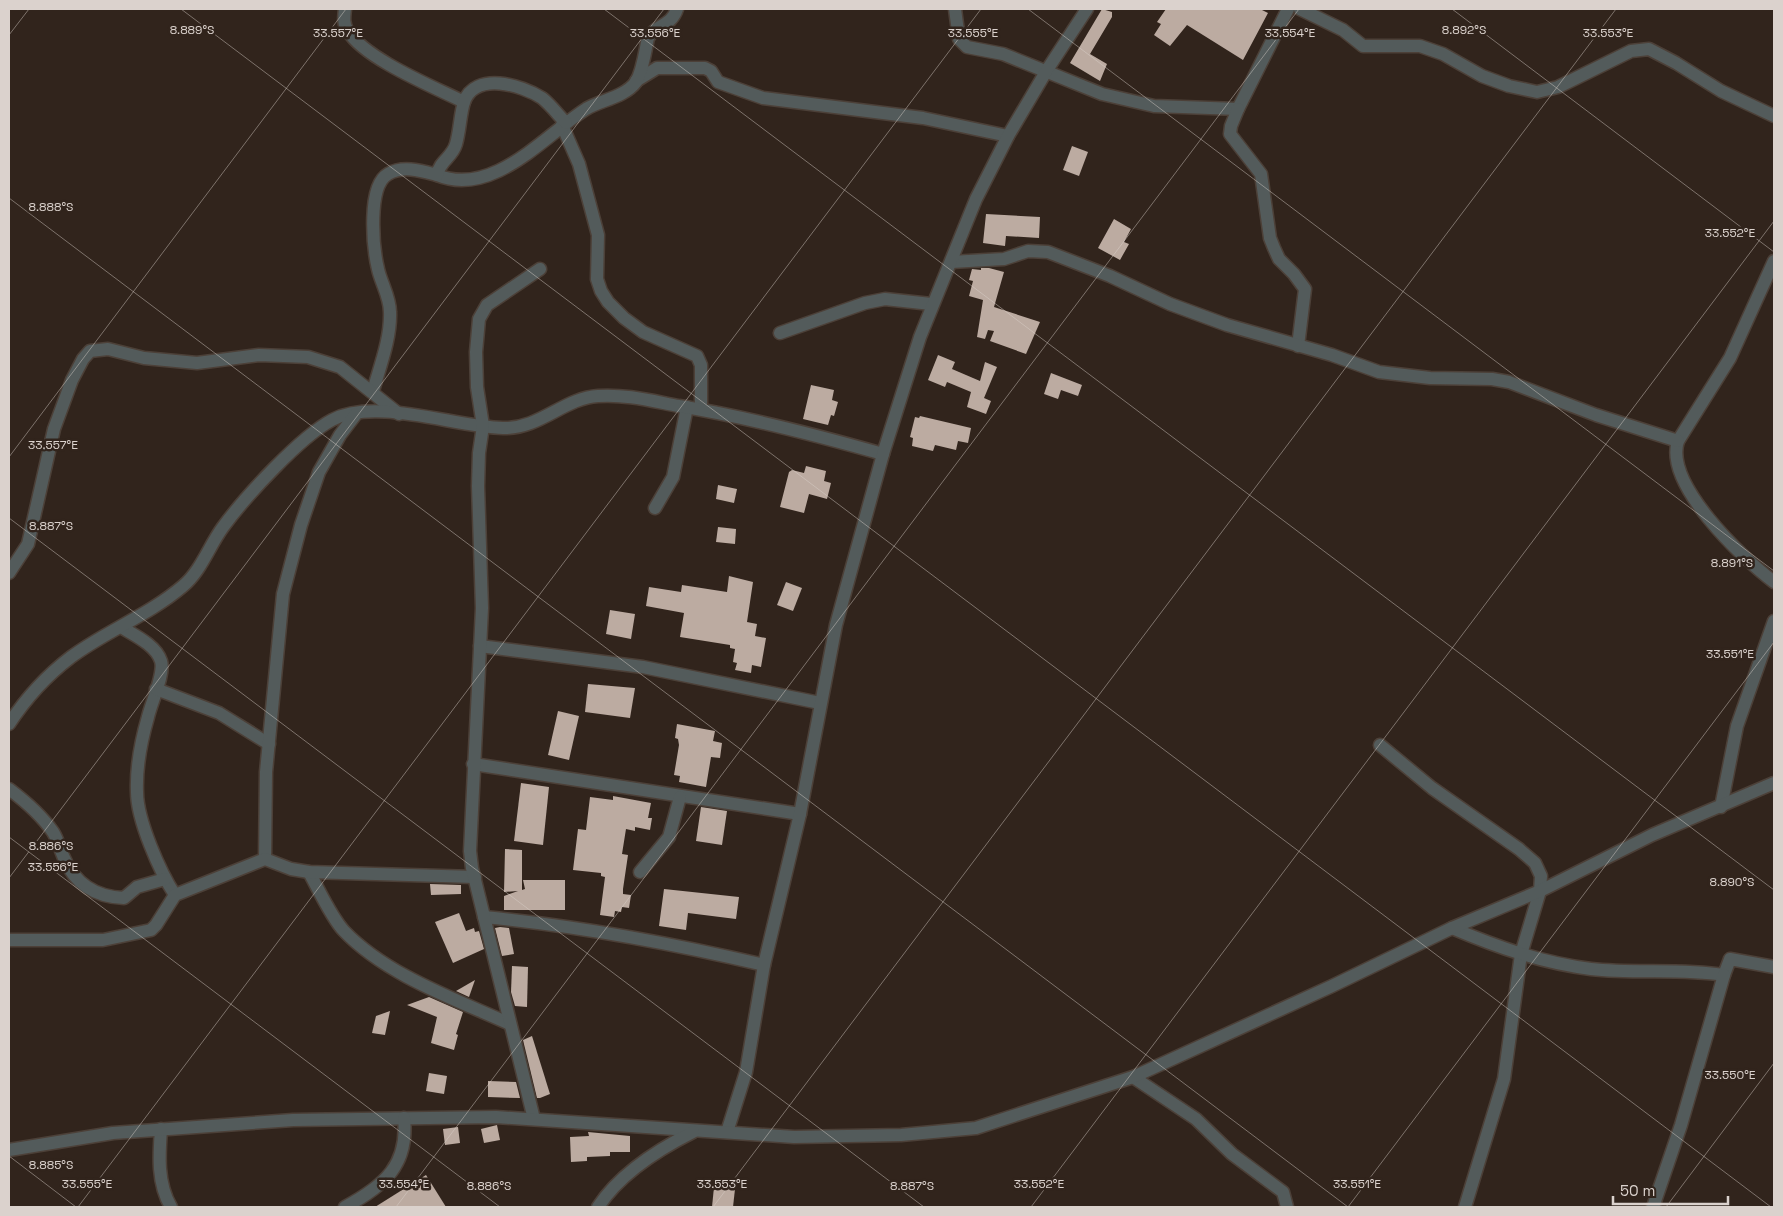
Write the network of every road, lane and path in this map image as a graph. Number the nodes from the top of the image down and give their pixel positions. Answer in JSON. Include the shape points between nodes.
{"nodes":[{"id":1,"x":345,"y":9,"type":"edge"},
{"id":2,"x":678,"y":9,"type":"edge"},
{"id":3,"x":955,"y":9,"type":"edge"},
{"id":4,"x":1087,"y":9,"type":"edge"},
{"id":5,"x":1288,"y":9,"type":"edge"},
{"id":6,"x":1300,"y":9,"type":"edge"},
{"id":7,"x":1046,"y":70,"type":"junction"},
{"id":8,"x":636,"y":81,"type":"junction"},
{"id":9,"x":464,"y":102,"type":"junction"},
{"id":10,"x":1238,"y":109,"type":"junction"},
{"id":11,"x":1774,"y":116,"type":"edge"},
{"id":12,"x":564,"y":124,"type":"junction"},
{"id":13,"x":1008,"y":136,"type":"junction"},
{"id":14,"x":437,"y":175,"type":"junction"},
{"id":15,"x":1774,"y":261,"type":"edge"},
{"id":16,"x":951,"y":262,"type":"junction"},
{"id":17,"x":540,"y":269,"type":"dead end"},
{"id":18,"x":932,"y":304,"type":"junction"},
{"id":19,"x":780,"y":332,"type":"dead end"},
{"id":20,"x":1298,"y":346,"type":"junction"},
{"id":21,"x":373,"y":391,"type":"junction"},
{"id":22,"x":687,"y":407,"type":"junction"},
{"id":23,"x":701,"y":409,"type":"junction"},
{"id":24,"x":356,"y":414,"type":"junction"},
{"id":25,"x":399,"y":414,"type":"junction"},
{"id":26,"x":483,"y":426,"type":"junction"},
{"id":27,"x":1678,"y":441,"type":"junction"},
{"id":28,"x":883,"y":454,"type":"junction"},
{"id":29,"x":655,"y":508,"type":"dead end"},
{"id":30,"x":9,"y":573,"type":"edge"},
{"id":31,"x":1774,"y":582,"type":"edge"},
{"id":32,"x":1774,"y":621,"type":"edge"},
{"id":33,"x":121,"y":627,"type":"junction"},
{"id":34,"x":480,"y":646,"type":"junction"},
{"id":35,"x":156,"y":689,"type":"junction"},
{"id":36,"x":820,"y":703,"type":"junction"},
{"id":37,"x":9,"y":724,"type":"edge"},
{"id":38,"x":269,"y":744,"type":"junction"},
{"id":39,"x":1380,"y":745,"type":"dead end"},
{"id":40,"x":473,"y":764,"type":"junction"},
{"id":41,"x":1774,"y":783,"type":"edge"},
{"id":42,"x":9,"y":789,"type":"edge"},
{"id":43,"x":680,"y":797,"type":"junction"},
{"id":44,"x":1721,"y":807,"type":"junction"},
{"id":45,"x":800,"y":814,"type":"junction"},
{"id":46,"x":265,"y":859,"type":"junction"},
{"id":47,"x":309,"y":872,"type":"junction"},
{"id":48,"x":640,"y":872,"type":"dead end"},
{"id":49,"x":475,"y":877,"type":"junction"},
{"id":50,"x":165,"y":879,"type":"junction"},
{"id":51,"x":1540,"y":891,"type":"junction"},
{"id":52,"x":175,"y":895,"type":"junction"},
{"id":53,"x":484,"y":917,"type":"junction"},
{"id":54,"x":1452,"y":928,"type":"junction"},
{"id":55,"x":9,"y":940,"type":"edge"},
{"id":56,"x":1521,"y":954,"type":"junction"},
{"id":57,"x":764,"y":965,"type":"junction"},
{"id":58,"x":1774,"y":967,"type":"edge"},
{"id":59,"x":1724,"y":975,"type":"junction"},
{"id":60,"x":510,"y":1024,"type":"junction"},
{"id":61,"x":1133,"y":1077,"type":"junction"},
{"id":62,"x":404,"y":1118,"type":"junction"},
{"id":63,"x":534,"y":1119,"type":"junction"},
{"id":64,"x":161,"y":1129,"type":"junction"},
{"id":65,"x":693,"y":1132,"type":"junction"},
{"id":66,"x":727,"y":1132,"type":"junction"},
{"id":67,"x":13,"y":1147,"type":"edge"},
{"id":68,"x":170,"y":1207,"type":"edge"},
{"id":69,"x":345,"y":1207,"type":"edge"},
{"id":70,"x":598,"y":1207,"type":"edge"},
{"id":71,"x":1287,"y":1207,"type":"edge"},
{"id":72,"x":1465,"y":1207,"type":"edge"},
{"id":73,"x":1652,"y":1207,"type":"edge"}],
"edges":[{"from":1,"to":9,"type":"street","via":[[347,30],[365,48]]},
{"from":2,"to":8,"type":"street","via":[[672,20],[648,38]]},
{"from":3,"to":7,"type":"street","via":[[962,44],[1003,54]]},
{"from":4,"to":7,"type":"street"},
{"from":5,"to":10,"type":"street"},
{"from":6,"to":11,"type":"street","via":[[1343,30],[1363,46],[1420,46],[1443,54],[1482,76],[1536,92],[1558,87],[1631,51],[1649,49],[1721,91]]},
{"from":7,"to":10,"type":"street","via":[[1087,89],[1154,106]]},
{"from":7,"to":13,"type":"street"},
{"from":8,"to":12,"type":"street","via":[[623,92],[593,105]]},
{"from":8,"to":13,"type":"street","via":[[657,68],[705,68],[711,70],[718,82],[763,98],[923,118]]},
{"from":9,"to":12,"type":"street","via":[[476,88],[484,85],[514,86],[544,100]]},
{"from":9,"to":14,"type":"street","via":[[454,149],[439,165]]},
{"from":10,"to":20,"type":"street","via":[[1230,134],[1261,174],[1270,238],[1279,259],[1305,289]]},
{"from":12,"to":14,"type":"street","via":[[530,154],[505,167],[462,180]]},
{"from":12,"to":23,"type":"street","via":[[579,164],[598,235],[597,279],[601,291],[618,312],[643,332],[697,356],[701,365]]},
{"from":13,"to":16,"type":"street","via":[[976,199]]},
{"from":14,"to":21,"type":"street","via":[[397,170],[385,176],[375,196],[376,263],[390,311],[388,335]]},
{"from":15,"to":27,"type":"street","via":[[1730,358]]},
{"from":16,"to":18,"type":"street"},
{"from":16,"to":20,"type":"street","via":[[1004,259],[1028,251],[1048,252],[1170,304]]},
{"from":17,"to":26,"type":"street","via":[[487,305],[479,319],[476,366]]},
{"from":18,"to":19,"type":"street","via":[[885,299]]},
{"from":18,"to":28,"type":"street"},
{"from":20,"to":27,"type":"street","via":[[1379,372],[1509,382]]},
{"from":21,"to":25,"type":"street"},
{"from":21,"to":30,"type":"street","via":[[340,367],[308,357],[259,355],[197,363],[144,358],[108,349],[90,351],[72,380],[59,414],[28,544]]},
{"from":22,"to":23,"type":"street"},
{"from":22,"to":26,"type":"street","via":[[633,397],[589,396],[527,425],[513,428]]},
{"from":22,"to":29,"type":"street","via":[[673,476]]},
{"from":23,"to":28,"type":"street","via":[[809,433]]},
{"from":24,"to":25,"type":"street"},
{"from":24,"to":33,"type":"street","via":[[335,418],[299,445],[223,527],[185,584]]},
{"from":24,"to":38,"type":"street","via":[[340,435],[320,472],[286,576]]},
{"from":25,"to":26,"type":"street"},
{"from":26,"to":34,"type":"street","via":[[479,460]]},
{"from":27,"to":31,"type":"street","via":[[1676,462],[1691,492],[1723,534]]},
{"from":28,"to":36,"type":"street","via":[[850,568]]},
{"from":32,"to":44,"type":"street","via":[[1737,726]]},
{"from":33,"to":35,"type":"street","via":[[143,641],[161,662]]},
{"from":33,"to":37,"type":"street","via":[[72,656],[48,676],[29,695]]},
{"from":34,"to":36,"type":"street","via":[[643,667]]},
{"from":34,"to":40,"type":"street"},
{"from":35,"to":38,"type":"street","via":[[219,713]]},
{"from":35,"to":50,"type":"street","via":[[143,738],[136,794],[139,812]]},
{"from":36,"to":45,"type":"street"},
{"from":38,"to":46,"type":"street"},
{"from":39,"to":51,"type":"street","via":[[1432,788],[1535,863],[1541,876]]},
{"from":40,"to":43,"type":"street"},
{"from":40,"to":49,"type":"street","via":[[470,851]]},
{"from":41,"to":44,"type":"street"},
{"from":42,"to":50,"type":"street","via":[[54,834],[74,876],[90,890],[124,898],[137,888]]},
{"from":43,"to":45,"type":"street"},
{"from":43,"to":48,"type":"street","via":[[669,837]]},
{"from":44,"to":51,"type":"street","via":[[1652,835]]},
{"from":45,"to":57,"type":"street"},
{"from":46,"to":47,"type":"street"},
{"from":46,"to":52,"type":"street"},
{"from":47,"to":49,"type":"street"},
{"from":47,"to":60,"type":"street","via":[[343,930],[374,957],[422,984]]},
{"from":49,"to":53,"type":"street"},
{"from":50,"to":52,"type":"street"},
{"from":51,"to":54,"type":"street"},
{"from":51,"to":56,"type":"street"},
{"from":52,"to":55,"type":"street","via":[[150,930],[103,940]]},
{"from":53,"to":57,"type":"street","via":[[585,929]]},
{"from":53,"to":60,"type":"street"},
{"from":54,"to":56,"type":"street"},
{"from":54,"to":61,"type":"street"},
{"from":56,"to":59,"type":"street","via":[[1592,969],[1695,970]]},
{"from":56,"to":72,"type":"street","via":[[1504,1080]]},
{"from":57,"to":66,"type":"street","via":[[746,1072]]},
{"from":58,"to":59,"type":"street","via":[[1730,959]]},
{"from":59,"to":73,"type":"street","via":[[1681,1124]]},
{"from":60,"to":63,"type":"street"},
{"from":61,"to":66,"type":"street","via":[[976,1128],[858,1137]]},
{"from":61,"to":71,"type":"street","via":[[1196,1120],[1232,1154],[1283,1192]]},
{"from":62,"to":63,"type":"street"},
{"from":62,"to":64,"type":"street","via":[[293,1120]]},
{"from":62,"to":69,"type":"street","via":[[406,1138],[397,1164],[382,1184]]},
{"from":63,"to":65,"type":"street"},
{"from":64,"to":67,"type":"street"},
{"from":64,"to":68,"type":"street","via":[[161,1175]]},
{"from":65,"to":66,"type":"street"},
{"from":65,"to":70,"type":"street","via":[[650,1158],[617,1184]]}]}
